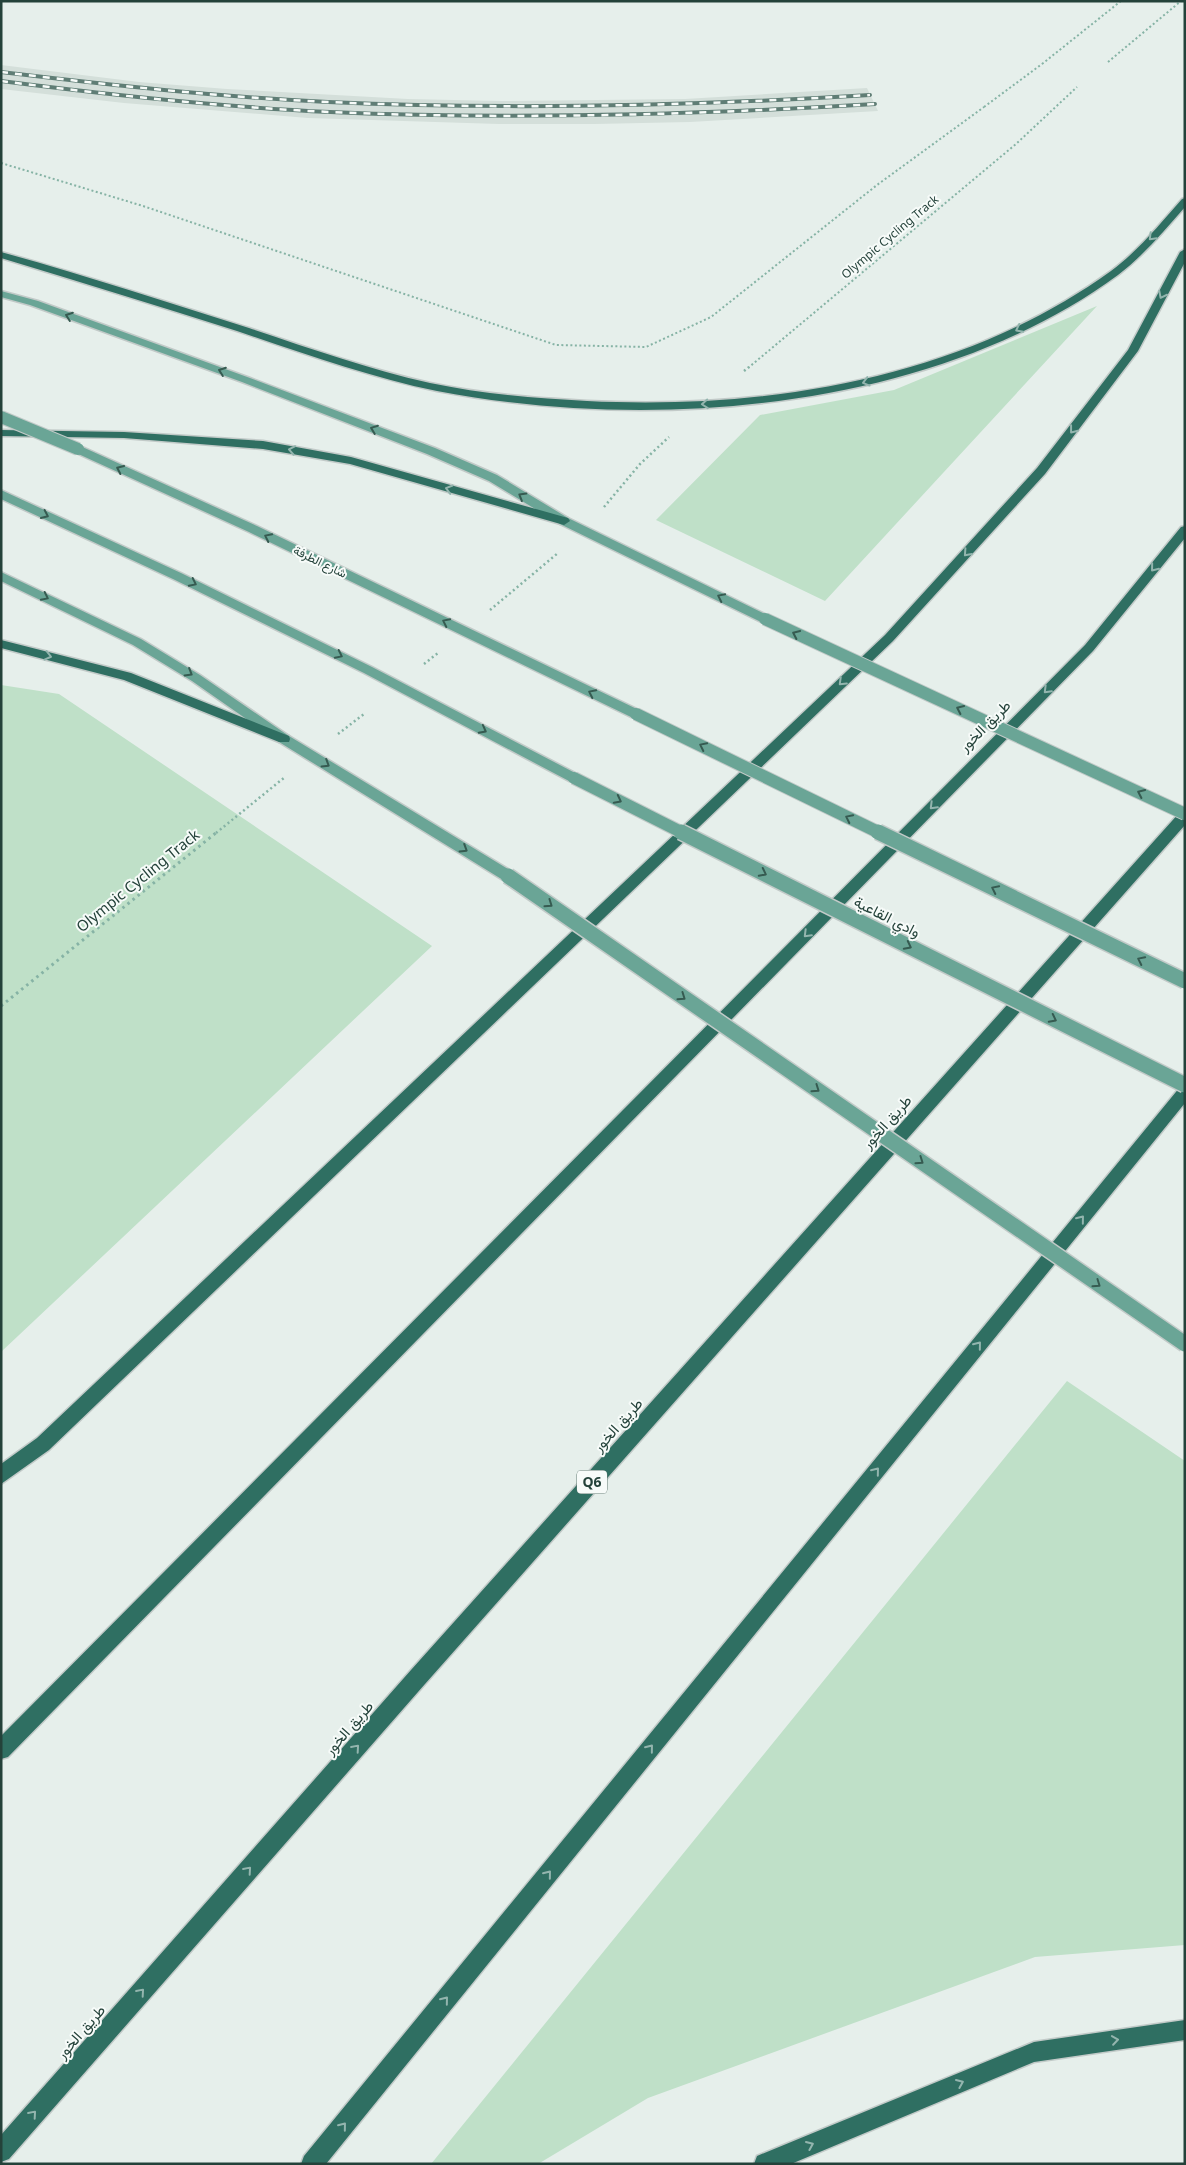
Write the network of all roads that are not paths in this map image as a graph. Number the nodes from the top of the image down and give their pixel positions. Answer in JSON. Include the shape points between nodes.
{"nodes":[{"id":1,"x":1185,"y":201,"type":"edge"},
{"id":2,"x":1185,"y":252,"type":"edge"},
{"id":3,"x":1,"y":255,"type":"edge"},
{"id":4,"x":1,"y":294,"type":"edge"},
{"id":5,"x":1,"y":417,"type":"edge"},
{"id":6,"x":1,"y":433,"type":"edge"},
{"id":7,"x":1,"y":494,"type":"edge"},
{"id":8,"x":564,"y":520,"type":"junction"},
{"id":9,"x":1185,"y":530,"type":"edge"},
{"id":10,"x":1,"y":576,"type":"edge"},
{"id":11,"x":1,"y":644,"type":"edge"},
{"id":12,"x":284,"y":738,"type":"junction"},
{"id":13,"x":1185,"y":815,"type":"edge"},
{"id":14,"x":1185,"y":981,"type":"edge"},
{"id":15,"x":1185,"y":1085,"type":"edge"},
{"id":16,"x":1185,"y":1092,"type":"edge"},
{"id":17,"x":1185,"y":1344,"type":"edge"},
{"id":18,"x":1,"y":1475,"type":"edge"},
{"id":19,"x":1,"y":1750,"type":"edge"},
{"id":20,"x":1185,"y":2030,"type":"edge"},
{"id":21,"x":1,"y":2151,"type":"edge"},
{"id":22,"x":312,"y":2164,"type":"edge"},
{"id":23,"x":765,"y":2164,"type":"edge"}],
"edges":[{"from":1,"to":3,"type":"highway","one_way":true,"via":[[1155,236],[1115,272],[1064,306],[1004,337],[934,363],[856,384],[772,399],[668,407],[555,403],[462,392],[367,372]]},
{"from":2,"to":18,"type":"highway","one_way":true,"via":[[1133,351],[1041,471],[889,638],[43,1444]]},
{"from":8,"to":4,"type":"main road","one_way":true,"via":[[493,478],[430,451],[246,380]]},
{"from":14,"to":5,"type":"main road","name":"شارع الطرفة","one_way":true,"bridge":true,"via":[[253,529]]},
{"from":8,"to":6,"type":"highway","one_way":true,"via":[[351,461],[263,445],[124,435]]},
{"from":7,"to":15,"type":"main road","name":"وادي القاعية","one_way":true,"bridge":true,"via":[[360,665],[574,778]]},
{"from":13,"to":8,"type":"main road","one_way":true,"bridge":true,"via":[[765,619]]},
{"from":9,"to":19,"type":"highway","name":"طريق الخور","one_way":true,"via":[[1089,648]]},
{"from":10,"to":12,"type":"main road","one_way":true,"via":[[137,642]]},
{"from":11,"to":12,"type":"highway","one_way":true,"via":[[126,676]]},
{"from":12,"to":17,"type":"main road","one_way":true,"bridge":true,"via":[[508,876]]},
{"from":21,"to":13,"type":"highway","name":"طريق الخور","number":"Q6","one_way":true},
{"from":22,"to":16,"type":"highway","one_way":true},
{"from":23,"to":20,"type":"highway","one_way":true,"via":[[1034,2052]]}]}
